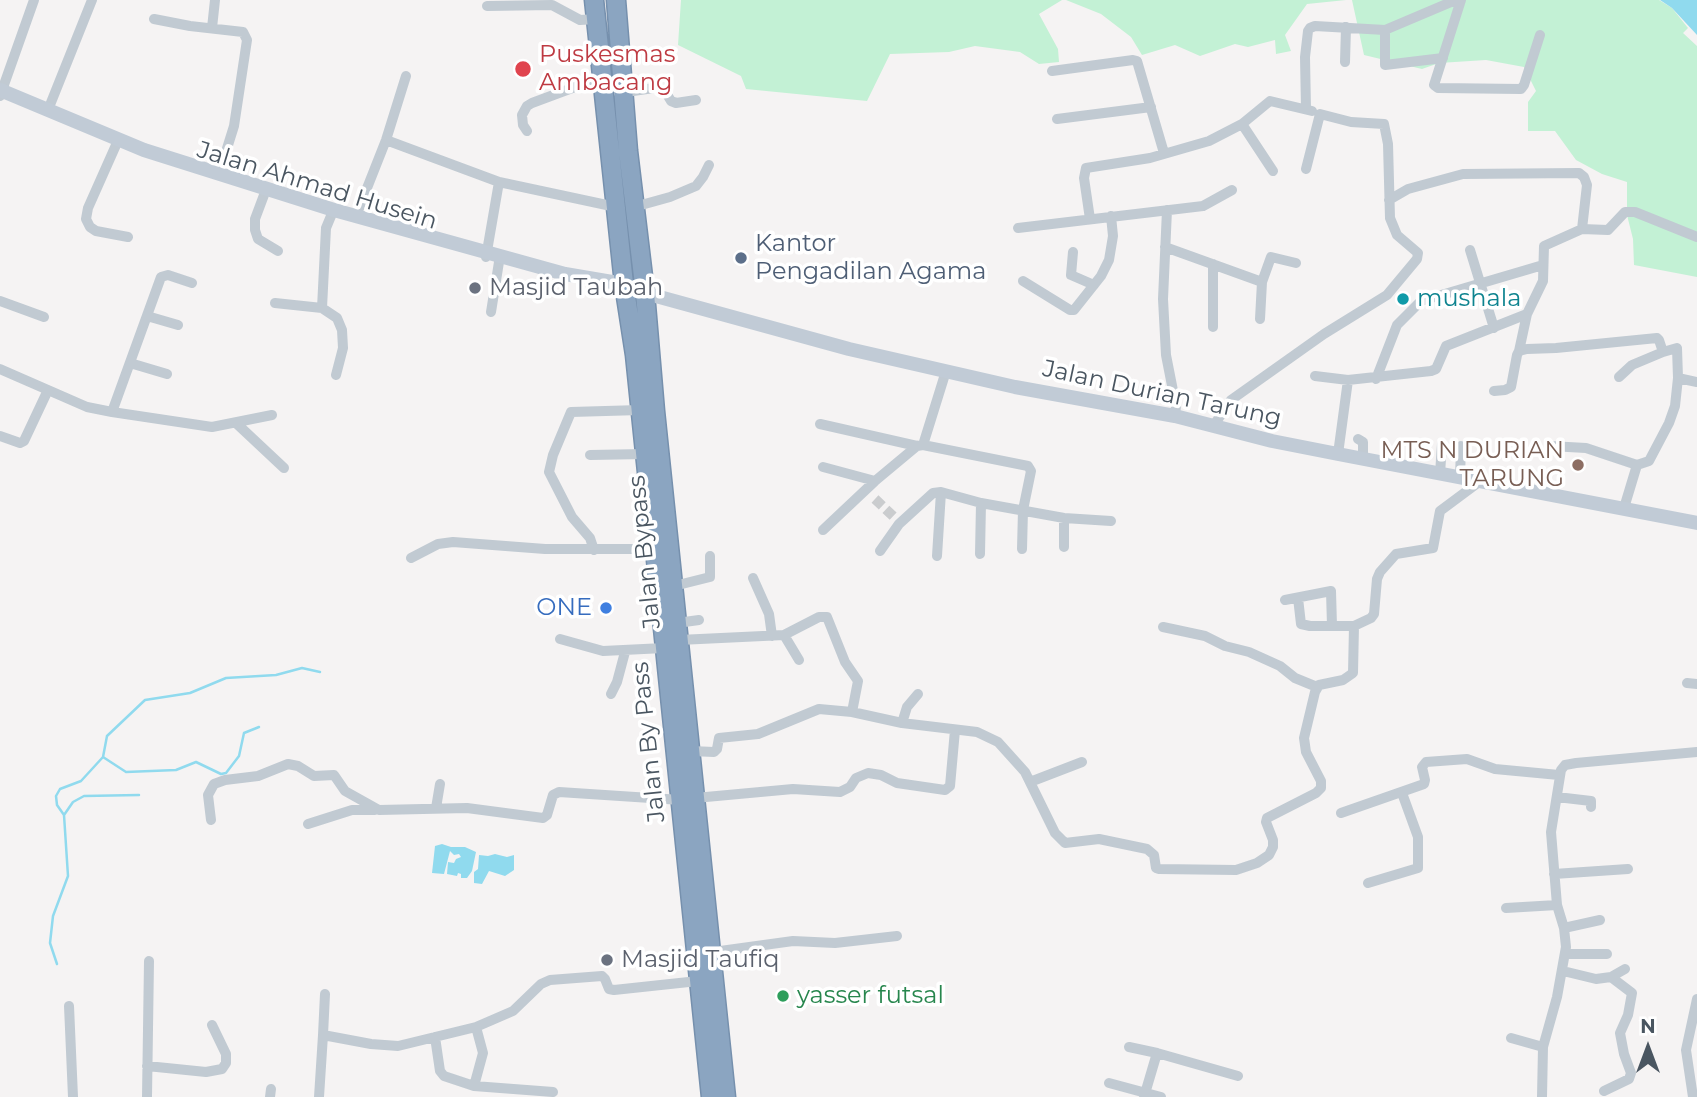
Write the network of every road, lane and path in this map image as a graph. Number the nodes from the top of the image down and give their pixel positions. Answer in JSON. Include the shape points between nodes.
{"nodes":[{"id":1,"x":34,"y":0,"type":"edge"},
{"id":2,"x":92,"y":0,"type":"edge"},
{"id":3,"x":215,"y":0,"type":"edge"},
{"id":4,"x":1456,"y":0,"type":"edge"},
{"id":5,"x":1461,"y":0,"type":"edge"},
{"id":6,"x":616,"y":1,"type":"edge"},
{"id":7,"x":487,"y":6,"type":"dead end"},
{"id":8,"x":595,"y":9,"type":"edge"},
{"id":9,"x":154,"y":19,"type":"dead end"},
{"id":10,"x":1346,"y":27,"type":"junction"},
{"id":11,"x":212,"y":28,"type":"junction"},
{"id":12,"x":1385,"y":30,"type":"junction"},
{"id":13,"x":1540,"y":35,"type":"dead end"},
{"id":14,"x":1443,"y":58,"type":"junction"},
{"id":15,"x":1345,"y":62,"type":"dead end"},
{"id":16,"x":1052,"y":71,"type":"dead end"},
{"id":17,"x":406,"y":76,"type":"dead end"},
{"id":18,"x":610,"y":90,"type":"junction"},
{"id":19,"x":1,"y":94,"type":"edge"},
{"id":20,"x":696,"y":100,"type":"dead end"},
{"id":21,"x":1151,"y":107,"type":"junction"},
{"id":22,"x":1306,"y":109,"type":"junction"},
{"id":23,"x":48,"y":110,"type":"junction"},
{"id":24,"x":1320,"y":114,"type":"junction"},
{"id":25,"x":1057,"y":119,"type":"dead end"},
{"id":26,"x":1242,"y":124,"type":"junction"},
{"id":27,"x":527,"y":131,"type":"dead end"},
{"id":28,"x":386,"y":140,"type":"junction"},
{"id":29,"x":116,"y":145,"type":"junction"},
{"id":30,"x":1164,"y":153,"type":"junction"},
{"id":31,"x":709,"y":165,"type":"dead end"},
{"id":32,"x":1306,"y":169,"type":"dead end"},
{"id":33,"x":1273,"y":171,"type":"dead end"},
{"id":34,"x":219,"y":174,"type":"junction"},
{"id":35,"x":499,"y":182,"type":"junction"},
{"id":36,"x":1232,"y":190,"type":"dead end"},
{"id":37,"x":264,"y":195,"type":"junction"},
{"id":38,"x":1389,"y":200,"type":"junction"},
{"id":39,"x":625,"y":207,"type":"junction"},
{"id":40,"x":1167,"y":210,"type":"junction"},
{"id":41,"x":331,"y":216,"type":"junction"},
{"id":42,"x":356,"y":216,"type":"junction"},
{"id":43,"x":1111,"y":216,"type":"junction"},
{"id":44,"x":1090,"y":219,"type":"junction"},
{"id":45,"x":1018,"y":229,"type":"dead end"},
{"id":46,"x":1582,"y":229,"type":"junction"},
{"id":47,"x":128,"y":237,"type":"dead end"},
{"id":48,"x":1697,"y":237,"type":"edge"},
{"id":49,"x":1165,"y":247,"type":"junction"},
{"id":50,"x":1470,"y":250,"type":"dead end"},
{"id":51,"x":278,"y":251,"type":"dead end"},
{"id":52,"x":1073,"y":252,"type":"dead end"},
{"id":53,"x":491,"y":258,"type":"junction"},
{"id":54,"x":1296,"y":263,"type":"dead end"},
{"id":55,"x":1213,"y":264,"type":"junction"},
{"id":56,"x":1543,"y":265,"type":"junction"},
{"id":57,"x":1023,"y":281,"type":"dead end"},
{"id":58,"x":1262,"y":282,"type":"junction"},
{"id":59,"x":1480,"y":282,"type":"junction"},
{"id":60,"x":192,"y":283,"type":"dead end"},
{"id":61,"x":1094,"y":285,"type":"junction"},
{"id":62,"x":626,"y":291,"type":"junction"},
{"id":63,"x":645,"y":293,"type":"junction"},
{"id":64,"x":0,"y":301,"type":"edge"},
{"id":65,"x":275,"y":303,"type":"dead end"},
{"id":66,"x":322,"y":308,"type":"junction"},
{"id":67,"x":491,"y":312,"type":"dead end"},
{"id":68,"x":1527,"y":314,"type":"junction"},
{"id":69,"x":147,"y":316,"type":"junction"},
{"id":70,"x":44,"y":317,"type":"dead end"},
{"id":71,"x":1260,"y":318,"type":"dead end"},
{"id":72,"x":178,"y":325,"type":"dead end"},
{"id":73,"x":1213,"y":327,"type":"dead end"},
{"id":74,"x":1494,"y":328,"type":"junction"},
{"id":75,"x":1519,"y":351,"type":"junction"},
{"id":76,"x":1662,"y":352,"type":"junction"},
{"id":77,"x":130,"y":363,"type":"junction"},
{"id":78,"x":0,"y":369,"type":"edge"},
{"id":79,"x":946,"y":371,"type":"junction"},
{"id":80,"x":167,"y":374,"type":"dead end"},
{"id":81,"x":336,"y":375,"type":"dead end"},
{"id":82,"x":1315,"y":376,"type":"dead end"},
{"id":83,"x":1619,"y":377,"type":"dead end"},
{"id":84,"x":1678,"y":378,"type":"junction"},
{"id":85,"x":1376,"y":379,"type":"junction"},
{"id":86,"x":1348,"y":380,"type":"junction"},
{"id":87,"x":1697,"y":382,"type":"edge"},
{"id":88,"x":48,"y":390,"type":"junction"},
{"id":89,"x":1494,"y":391,"type":"dead end"},
{"id":90,"x":640,"y":410,"type":"junction"},
{"id":91,"x":112,"y":412,"type":"junction"},
{"id":92,"x":272,"y":415,"type":"dead end"},
{"id":93,"x":1175,"y":416,"type":"junction"},
{"id":94,"x":236,"y":423,"type":"junction"},
{"id":95,"x":820,"y":424,"type":"dead end"},
{"id":96,"x":1214,"y":425,"type":"junction"},
{"id":97,"x":0,"y":436,"type":"edge"},
{"id":98,"x":1358,"y":439,"type":"dead end"},
{"id":99,"x":1442,"y":444,"type":"dead end"},
{"id":100,"x":920,"y":445,"type":"junction"},
{"id":101,"x":1461,"y":446,"type":"dead end"},
{"id":102,"x":1550,"y":446,"type":"dead end"},
{"id":103,"x":645,"y":454,"type":"junction"},
{"id":104,"x":1338,"y":454,"type":"junction"},
{"id":105,"x":590,"y":455,"type":"dead end"},
{"id":106,"x":1363,"y":458,"type":"junction"},
{"id":107,"x":1637,"y":465,"type":"junction"},
{"id":108,"x":823,"y":467,"type":"dead end"},
{"id":109,"x":285,"y":468,"type":"dead end"},
{"id":110,"x":1440,"y":474,"type":"junction"},
{"id":111,"x":1460,"y":478,"type":"junction"},
{"id":112,"x":1479,"y":482,"type":"junction"},
{"id":113,"x":871,"y":485,"type":"junction"},
{"id":114,"x":941,"y":492,"type":"junction"},
{"id":115,"x":875,"y":499,"type":"tunnel mouth"},
{"id":116,"x":981,"y":503,"type":"junction"},
{"id":117,"x":1625,"y":508,"type":"junction"},
{"id":118,"x":1023,"y":510,"type":"junction"},
{"id":119,"x":1064,"y":518,"type":"junction"},
{"id":120,"x":1111,"y":521,"type":"dead end"},
{"id":121,"x":1697,"y":523,"type":"edge"},
{"id":122,"x":823,"y":530,"type":"dead end"},
{"id":123,"x":1064,"y":547,"type":"dead end"},
{"id":124,"x":594,"y":550,"type":"junction"},
{"id":125,"x":1022,"y":550,"type":"dead end"},
{"id":126,"x":880,"y":551,"type":"dead end"},
{"id":127,"x":660,"y":554,"type":"junction"},
{"id":128,"x":980,"y":554,"type":"dead end"},
{"id":129,"x":710,"y":556,"type":"dead end"},
{"id":130,"x":937,"y":556,"type":"dead end"},
{"id":131,"x":411,"y":558,"type":"dead end"},
{"id":132,"x":753,"y":578,"type":"dead end"},
{"id":133,"x":674,"y":586,"type":"junction"},
{"id":134,"x":1298,"y":598,"type":"junction"},
{"id":135,"x":1285,"y":600,"type":"dead end"},
{"id":136,"x":699,"y":620,"type":"dead end"},
{"id":137,"x":1332,"y":626,"type":"junction"},
{"id":138,"x":1354,"y":626,"type":"junction"},
{"id":139,"x":1163,"y":627,"type":"dead end"},
{"id":140,"x":784,"y":635,"type":"junction"},
{"id":141,"x":772,"y":636,"type":"junction"},
{"id":142,"x":673,"y":637,"type":"junction"},
{"id":143,"x":560,"y":639,"type":"dead end"},
{"id":144,"x":625,"y":652,"type":"junction"},
{"id":145,"x":799,"y":660,"type":"dead end"},
{"id":146,"x":1317,"y":687,"type":"junction"},
{"id":147,"x":611,"y":694,"type":"dead end"},
{"id":148,"x":918,"y":694,"type":"dead end"},
{"id":149,"x":852,"y":712,"type":"junction"},
{"id":150,"x":902,"y":723,"type":"junction"},
{"id":151,"x":955,"y":730,"type":"junction"},
{"id":152,"x":691,"y":751,"type":"junction"},
{"id":153,"x":1697,"y":752,"type":"edge"},
{"id":154,"x":1082,"y":762,"type":"dead end"},
{"id":155,"x":1559,"y":775,"type":"junction"},
{"id":156,"x":1030,"y":782,"type":"junction"},
{"id":157,"x":440,"y":784,"type":"dead end"},
{"id":158,"x":1402,"y":793,"type":"junction"},
{"id":159,"x":1557,"y":797,"type":"junction"},
{"id":160,"x":688,"y":799,"type":"junction"},
{"id":161,"x":1591,"y":807,"type":"dead end"},
{"id":162,"x":436,"y":808,"type":"junction"},
{"id":163,"x":379,"y":810,"type":"junction"},
{"id":164,"x":1341,"y":813,"type":"dead end"},
{"id":165,"x":211,"y":820,"type":"dead end"},
{"id":166,"x":308,"y":824,"type":"dead end"},
{"id":167,"x":692,"y":834,"type":"junction"},
{"id":168,"x":1628,"y":869,"type":"dead end"},
{"id":169,"x":1554,"y":874,"type":"junction"},
{"id":170,"x":1368,"y":883,"type":"dead end"},
{"id":171,"x":1558,"y":905,"type":"junction"},
{"id":172,"x":1506,"y":908,"type":"dead end"},
{"id":173,"x":1600,"y":920,"type":"dead end"},
{"id":174,"x":1564,"y":928,"type":"junction"},
{"id":175,"x":897,"y":936,"type":"dead end"},
{"id":176,"x":713,"y":952,"type":"junction"},
{"id":177,"x":1566,"y":954,"type":"junction"},
{"id":178,"x":1607,"y":954,"type":"dead end"},
{"id":179,"x":149,"y":961,"type":"dead end"},
{"id":180,"x":1625,"y":969,"type":"dead end"},
{"id":181,"x":1563,"y":971,"type":"junction"},
{"id":182,"x":1611,"y":977,"type":"junction"},
{"id":183,"x":698,"y":981,"type":"junction"},
{"id":184,"x":325,"y":994,"type":"dead end"},
{"id":185,"x":1697,"y":999,"type":"edge"},
{"id":186,"x":69,"y":1006,"type":"dead end"},
{"id":187,"x":212,"y":1025,"type":"dead end"},
{"id":188,"x":476,"y":1027,"type":"junction"},
{"id":189,"x":323,"y":1035,"type":"junction"},
{"id":190,"x":435,"y":1037,"type":"junction"},
{"id":191,"x":1511,"y":1038,"type":"dead end"},
{"id":192,"x":1129,"y":1047,"type":"dead end"},
{"id":193,"x":1543,"y":1047,"type":"junction"},
{"id":194,"x":1157,"y":1053,"type":"junction"},
{"id":195,"x":147,"y":1066,"type":"junction"},
{"id":196,"x":1238,"y":1076,"type":"dead end"},
{"id":197,"x":1109,"y":1083,"type":"dead end"},
{"id":198,"x":474,"y":1086,"type":"junction"},
{"id":199,"x":1604,"y":1091,"type":"dead end"},
{"id":200,"x":553,"y":1092,"type":"dead end"},
{"id":201,"x":1145,"y":1095,"type":"edge"},
{"id":202,"x":73,"y":1097,"type":"edge"},
{"id":203,"x":147,"y":1097,"type":"edge"},
{"id":204,"x":319,"y":1097,"type":"edge"},
{"id":205,"x":711,"y":1097,"type":"edge"},
{"id":206,"x":726,"y":1097,"type":"edge"},
{"id":207,"x":1161,"y":1097,"type":"edge"},
{"id":208,"x":1542,"y":1097,"type":"edge"},
{"id":209,"x":1693,"y":1097,"type":"edge"}],
"edges":[{"from":1,"to":19,"type":"street"},
{"from":2,"to":23,"type":"street"},
{"from":3,"to":11,"type":"street"},
{"from":4,"to":12,"type":"street"},
{"from":5,"to":14,"type":"street"},
{"from":6,"to":18,"type":"highway","name":"Jalan Bypass"},
{"from":7,"to":8,"type":"street","via":[[552,5],[580,20]]},
{"from":8,"to":18,"type":"highway"},
{"from":9,"to":11,"type":"street"},
{"from":10,"to":12,"type":"street"},
{"from":10,"to":15,"type":"street"},
{"from":10,"to":22,"type":"street","via":[[1315,26],[1308,32]]},
{"from":11,"to":34,"type":"street","via":[[243,32],[247,40],[234,126]]},
{"from":12,"to":14,"type":"street","via":[[1385,65]]},
{"from":13,"to":14,"type":"street","via":[[1521,89],[1438,88],[1433,85]]},
{"from":16,"to":21,"type":"street","via":[[1135,60]]},
{"from":17,"to":28,"type":"street"},
{"from":18,"to":20,"type":"street","via":[[654,88],[665,91],[676,103]]},
{"from":18,"to":27,"type":"street","via":[[575,87],[531,103],[522,116]]},
{"from":18,"to":39,"type":"highway","name":"Jalan Bypass"},
{"from":19,"to":23,"type":"main road","name":"Jalan Ahmad Husein"},
{"from":19,"to":29,"type":"main road","name":"Jalan Ahmad Husein"},
{"from":21,"to":25,"type":"street"},
{"from":21,"to":30,"type":"street"},
{"from":22,"to":24,"type":"street"},
{"from":22,"to":26,"type":"street","via":[[1270,101]]},
{"from":23,"to":34,"type":"main road","name":"Jalan Ahmad Husein"},
{"from":24,"to":32,"type":"street"},
{"from":24,"to":38,"type":"street","via":[[1384,124]]},
{"from":26,"to":30,"type":"street","via":[[1209,141]]},
{"from":26,"to":33,"type":"street"},
{"from":28,"to":35,"type":"street"},
{"from":28,"to":42,"type":"street"},
{"from":29,"to":37,"type":"main road","name":"Jalan Ahmad Husein"},
{"from":29,"to":47,"type":"street","via":[[86,219],[96,231]]},
{"from":30,"to":44,"type":"street","via":[[1086,168]]},
{"from":31,"to":39,"type":"street","via":[[696,186]]},
{"from":34,"to":42,"type":"main road","name":"Jalan Ahmad Husein"},
{"from":35,"to":39,"type":"street"},
{"from":35,"to":53,"type":"street"},
{"from":36,"to":40,"type":"street","via":[[1203,206]]},
{"from":37,"to":41,"type":"main road","name":"Jalan Ahmad Husein"},
{"from":37,"to":51,"type":"street","via":[[255,230],[258,239]]},
{"from":38,"to":46,"type":"street","via":[[1408,189],[1463,174],[1579,173],[1587,185]]},
{"from":38,"to":96,"type":"street","via":[[1394,230],[1418,253],[1417,259],[1387,295],[1231,400]]},
{"from":39,"to":62,"type":"highway","name":"Jalan By Pass"},
{"from":39,"to":63,"type":"highway","name":"Jalan Bypass"},
{"from":40,"to":43,"type":"street"},
{"from":40,"to":49,"type":"street"},
{"from":41,"to":53,"type":"main road","name":"Jalan Ahmad Husein"},
{"from":41,"to":66,"type":"street","via":[[326,228]]},
{"from":42,"to":53,"type":"main road","name":"Jalan Ahmad Husein"},
{"from":43,"to":44,"type":"street"},
{"from":43,"to":61,"type":"street","via":[[1109,260]]},
{"from":44,"to":45,"type":"street"},
{"from":46,"to":48,"type":"street","via":[[1608,230],[1625,212],[1635,212]]},
{"from":46,"to":56,"type":"street","via":[[1545,245]]},
{"from":49,"to":55,"type":"street"},
{"from":49,"to":93,"type":"street","via":[[1164,323]]},
{"from":50,"to":59,"type":"street"},
{"from":52,"to":61,"type":"street","via":[[1071,275]]},
{"from":53,"to":62,"type":"main road","name":"Jalan Ahmad Husein"},
{"from":53,"to":67,"type":"street"},
{"from":54,"to":58,"type":"street","via":[[1271,257]]},
{"from":55,"to":58,"type":"street"},
{"from":55,"to":73,"type":"street"},
{"from":56,"to":59,"type":"street"},
{"from":56,"to":68,"type":"street","via":[[1543,281]]},
{"from":57,"to":61,"type":"street","via":[[1072,311]]},
{"from":58,"to":71,"type":"street"},
{"from":59,"to":74,"type":"street"},
{"from":59,"to":85,"type":"street","via":[[1421,301],[1397,325]]},
{"from":60,"to":69,"type":"street","via":[[163,275]]},
{"from":62,"to":63,"type":"main road","name":"Jalan Durian Tarung"},
{"from":62,"to":90,"type":"highway","name":"Jalan By Pass"},
{"from":63,"to":79,"type":"main road","name":"Jalan Durian Tarung"},
{"from":63,"to":127,"type":"highway","name":"Jalan Bypass"},
{"from":64,"to":70,"type":"street"},
{"from":65,"to":66,"type":"street"},
{"from":66,"to":81,"type":"street","via":[[337,318],[342,330]]},
{"from":68,"to":74,"type":"street"},
{"from":68,"to":75,"type":"street"},
{"from":69,"to":72,"type":"street"},
{"from":69,"to":77,"type":"street"},
{"from":74,"to":85,"type":"street","via":[[1446,346],[1436,369]]},
{"from":75,"to":76,"type":"street","via":[[1657,338]]},
{"from":75,"to":89,"type":"street","via":[[1511,387]]},
{"from":76,"to":83,"type":"street","via":[[1632,365]]},
{"from":76,"to":84,"type":"street","via":[[1678,348]]},
{"from":77,"to":80,"type":"street"},
{"from":77,"to":91,"type":"street"},
{"from":78,"to":88,"type":"street"},
{"from":79,"to":93,"type":"main road","name":"Jalan Durian Tarung"},
{"from":79,"to":100,"type":"street"},
{"from":82,"to":86,"type":"street"},
{"from":84,"to":87,"type":"street"},
{"from":84,"to":107,"type":"street","via":[[1670,423],[1649,461]]},
{"from":85,"to":86,"type":"street"},
{"from":86,"to":104,"type":"street"},
{"from":88,"to":91,"type":"street"},
{"from":88,"to":97,"type":"street","via":[[24,441]]},
{"from":90,"to":103,"type":"highway","name":"Jalan By Pass"},
{"from":90,"to":124,"type":"street","via":[[571,412],[553,455],[549,472]]},
{"from":91,"to":94,"type":"street","via":[[203,426]]},
{"from":92,"to":94,"type":"street"},
{"from":93,"to":96,"type":"main road","name":"Jalan Durian Tarung"},
{"from":94,"to":109,"type":"street"},
{"from":95,"to":100,"type":"street"},
{"from":96,"to":104,"type":"main road","name":"Jalan Durian Tarung"},
{"from":98,"to":106,"type":"street","via":[[1363,442]]},
{"from":99,"to":110,"type":"street"},
{"from":100,"to":113,"type":"street"},
{"from":100,"to":118,"type":"street","via":[[1028,466],[1031,471]]},
{"from":101,"to":111,"type":"street"},
{"from":102,"to":107,"type":"street","via":[[1586,448]]},
{"from":103,"to":105,"type":"street"},
{"from":103,"to":127,"type":"highway","name":"Jalan By Pass"},
{"from":104,"to":106,"type":"main road","name":"Jalan Durian Tarung"},
{"from":106,"to":110,"type":"main road","name":"Jalan Durian Tarung"},
{"from":107,"to":117,"type":"street"},
{"from":108,"to":113,"type":"street"},
{"from":110,"to":111,"type":"main road","name":"Jalan Durian Tarung"},
{"from":111,"to":112,"type":"main road","name":"Jalan Durian Tarung"},
{"from":112,"to":117,"type":"main road","name":"Jalan Durian Tarung"},
{"from":112,"to":138,"type":"street","via":[[1440,511],[1433,548],[1404,551],[1391,558],[1377,579],[1374,614]]},
{"from":113,"to":115,"type":"street"},
{"from":113,"to":122,"type":"street"},
{"from":114,"to":116,"type":"street"},
{"from":114,"to":126,"type":"street","via":[[930,494],[896,521]]},
{"from":114,"to":130,"type":"street"},
{"from":116,"to":118,"type":"street"},
{"from":116,"to":128,"type":"street"},
{"from":117,"to":121,"type":"main road","name":"Jalan Durian Tarung"},
{"from":118,"to":119,"type":"street"},
{"from":118,"to":125,"type":"street"},
{"from":119,"to":120,"type":"street"},
{"from":119,"to":123,"type":"street"},
{"from":124,"to":127,"type":"street"},
{"from":124,"to":131,"type":"street","via":[[453,542]]},
{"from":127,"to":133,"type":"highway","name":"Jalan Bypass"},
{"from":127,"to":142,"type":"highway","name":"Jalan By Pass"},
{"from":129,"to":133,"type":"street","via":[[710,577]]},
{"from":132,"to":141,"type":"street","via":[[769,614]]},
{"from":133,"to":142,"type":"highway","name":"Jalan Bypass"},
{"from":134,"to":135,"type":"street"},
{"from":134,"to":137,"type":"street","via":[[1301,624]]},
{"from":134,"to":137,"type":"street","via":[[1331,591]]},
{"from":136,"to":142,"type":"street"},
{"from":137,"to":138,"type":"street"},
{"from":138,"to":146,"type":"street","via":[[1353,673]]},
{"from":139,"to":146,"type":"street","via":[[1247,651]]},
{"from":140,"to":141,"type":"street"},
{"from":140,"to":145,"type":"street"},
{"from":140,"to":149,"type":"street","via":[[822,616],[829,620],[845,662],[858,681]]},
{"from":141,"to":142,"type":"street"},
{"from":142,"to":144,"type":"street"},
{"from":142,"to":152,"type":"highway","name":"Jalan Bypass"},
{"from":142,"to":160,"type":"highway","name":"Jalan By Pass"},
{"from":143,"to":144,"type":"street","via":[[594,650]]},
{"from":144,"to":147,"type":"street"},
{"from":146,"to":156,"type":"street","via":[[1304,738],[1321,788],[1266,819],[1273,847],[1269,855],[1236,870],[1159,869],[1147,849],[1100,839],[1065,843],[1055,833]]},
{"from":148,"to":150,"type":"street"},
{"from":149,"to":150,"type":"street"},
{"from":149,"to":152,"type":"street","via":[[817,710],[758,734],[720,737],[714,752]]},
{"from":150,"to":151,"type":"street"},
{"from":151,"to":156,"type":"street","via":[[976,732],[998,742]]},
{"from":151,"to":160,"type":"street","via":[[950,786],[945,790],[897,783],[868,773],[840,792],[793,789]]},
{"from":152,"to":160,"type":"highway","name":"Jalan Bypass"},
{"from":153,"to":155,"type":"street","via":[[1566,765]]},
{"from":154,"to":156,"type":"street"},
{"from":155,"to":158,"type":"street","via":[[1495,769],[1467,759],[1429,761],[1422,765],[1425,784]]},
{"from":155,"to":159,"type":"street"},
{"from":157,"to":162,"type":"street"},
{"from":158,"to":164,"type":"street"},
{"from":158,"to":170,"type":"street","via":[[1418,837],[1418,869]]},
{"from":159,"to":161,"type":"street","via":[[1591,802]]},
{"from":159,"to":169,"type":"street","via":[[1551,826]]},
{"from":160,"to":162,"type":"street","via":[[559,792],[553,795],[543,818]]},
{"from":160,"to":167,"type":"highway","name":"Jalan Bypass"},
{"from":162,"to":163,"type":"street"},
{"from":163,"to":165,"type":"street","via":[[345,791],[334,775],[314,776],[288,764],[258,776],[214,783],[208,795]]},
{"from":163,"to":166,"type":"street","via":[[352,810]]},
{"from":167,"to":176,"type":"highway","name":"Jalan Bypass"},
{"from":167,"to":183,"type":"highway","name":"Jalan By Pass"},
{"from":168,"to":169,"type":"street"},
{"from":169,"to":171,"type":"street"},
{"from":171,"to":172,"type":"street"},
{"from":171,"to":174,"type":"street"},
{"from":173,"to":174,"type":"street"},
{"from":174,"to":177,"type":"street"},
{"from":175,"to":176,"type":"street","via":[[835,943],[793,941]]},
{"from":176,"to":206,"type":"highway","name":"Jalan Bypass"},
{"from":177,"to":178,"type":"street"},
{"from":177,"to":181,"type":"street"},
{"from":179,"to":195,"type":"street"},
{"from":180,"to":182,"type":"street"},
{"from":181,"to":182,"type":"street","via":[[1589,978]]},
{"from":181,"to":193,"type":"street"},
{"from":182,"to":199,"type":"street","via":[[1632,993],[1620,1033],[1631,1073],[1629,1079]]},
{"from":183,"to":188,"type":"street","via":[[614,990],[600,976],[550,980],[513,1011]]},
{"from":183,"to":205,"type":"highway","name":"Jalan By Pass"},
{"from":184,"to":189,"type":"street"},
{"from":185,"to":209,"type":"street","via":[[1686,1044]]},
{"from":186,"to":202,"type":"street"},
{"from":187,"to":195,"type":"street","via":[[226,1054],[222,1069],[206,1072]]},
{"from":188,"to":190,"type":"street"},
{"from":188,"to":198,"type":"street","via":[[483,1053]]},
{"from":189,"to":190,"type":"street","via":[[398,1046]]},
{"from":189,"to":204,"type":"street"},
{"from":190,"to":198,"type":"street","via":[[440,1073]]},
{"from":191,"to":193,"type":"street"},
{"from":192,"to":194,"type":"street"},
{"from":193,"to":208,"type":"street"},
{"from":194,"to":196,"type":"street"},
{"from":194,"to":201,"type":"street"},
{"from":195,"to":203,"type":"street"},
{"from":197,"to":201,"type":"street"},
{"from":198,"to":200,"type":"street"},
{"from":201,"to":207,"type":"street"}]}
